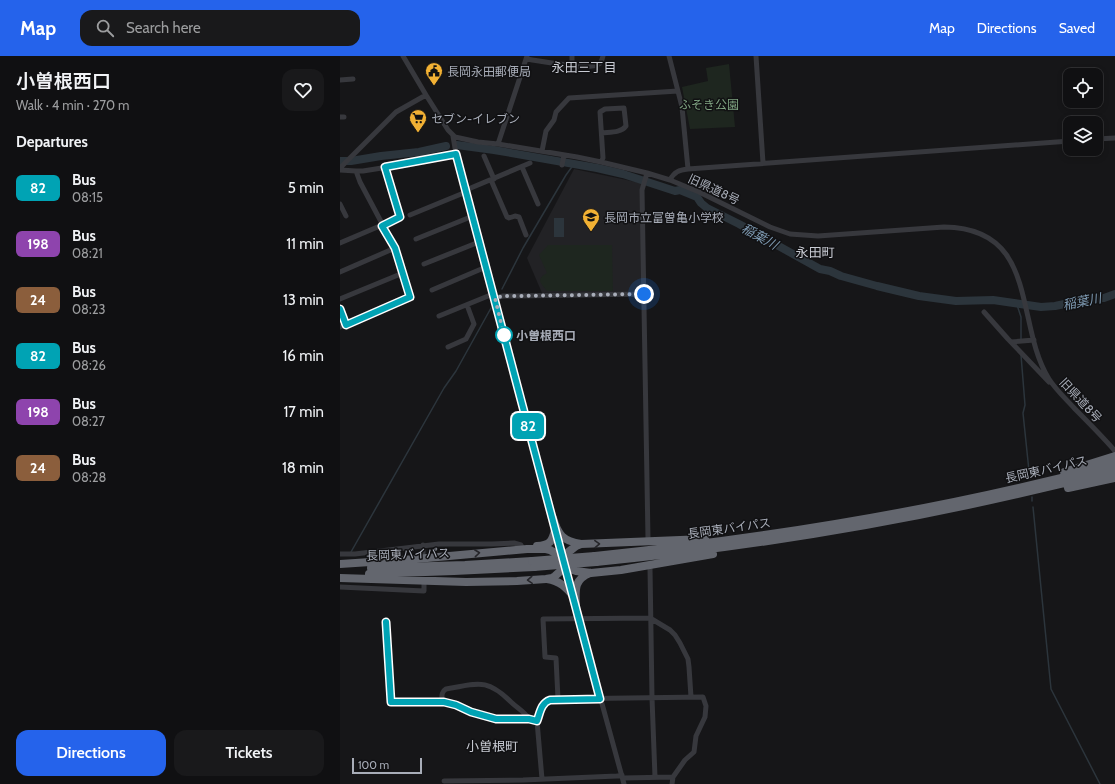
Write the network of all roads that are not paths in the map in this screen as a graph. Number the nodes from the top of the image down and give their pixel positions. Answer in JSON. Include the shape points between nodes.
{"nodes":[{"id":1,"x":403,"y":56,"type":"edge"},
{"id":2,"x":572,"y":56,"type":"edge"},
{"id":3,"x":602,"y":56,"type":"edge"},
{"id":4,"x":669,"y":56,"type":"edge"},
{"id":5,"x":756,"y":56,"type":"edge"},
{"id":6,"x":527,"y":57,"type":"edge"},
{"id":7,"x":572,"y":65,"type":"junction"},
{"id":8,"x":353,"y":79,"type":"dead end"},
{"id":9,"x":340,"y":80,"type":"edge"},
{"id":10,"x":678,"y":90,"type":"junction"},
{"id":11,"x":426,"y":95,"type":"junction"},
{"id":12,"x":602,"y":133,"type":"junction"},
{"id":13,"x":453,"y":136,"type":"junction"},
{"id":14,"x":1115,"y":138,"type":"edge"},
{"id":15,"x":1103,"y":139,"type":"edge"},
{"id":16,"x":1063,"y":142,"type":"edge"},
{"id":17,"x":498,"y":144,"type":"junction"},
{"id":18,"x":542,"y":151,"type":"junction"},
{"id":19,"x":456,"y":154,"type":"junction"},
{"id":20,"x":484,"y":156,"type":"dead end"},
{"id":21,"x":563,"y":156,"type":"junction"},
{"id":22,"x":601,"y":162,"type":"junction"},
{"id":23,"x":530,"y":163,"type":"dead end"},
{"id":24,"x":764,"y":163,"type":"junction"},
{"id":25,"x":562,"y":165,"type":"dead end"},
{"id":26,"x":385,"y":167,"type":"junction"},
{"id":27,"x":522,"y":167,"type":"junction"},
{"id":28,"x":341,"y":168,"type":"edge"},
{"id":29,"x":688,"y":169,"type":"junction"},
{"id":30,"x":356,"y":171,"type":"junction"},
{"id":31,"x":647,"y":173,"type":"junction"},
{"id":32,"x":492,"y":179,"type":"junction"},
{"id":33,"x":670,"y":180,"type":"junction"},
{"id":34,"x":466,"y":191,"type":"junction"},
{"id":35,"x":340,"y":204,"type":"edge"},
{"id":36,"x":538,"y":204,"type":"dead end"},
{"id":37,"x":410,"y":215,"type":"dead end"},
{"id":38,"x":346,"y":216,"type":"dead end"},
{"id":39,"x":473,"y":216,"type":"junction"},
{"id":40,"x":382,"y":226,"type":"junction"},
{"id":41,"x":526,"y":235,"type":"dead end"},
{"id":42,"x":416,"y":239,"type":"dead end"},
{"id":43,"x":479,"y":242,"type":"junction"},
{"id":44,"x":340,"y":243,"type":"edge"},
{"id":45,"x":395,"y":248,"type":"junction"},
{"id":46,"x":424,"y":264,"type":"dead end"},
{"id":47,"x":486,"y":267,"type":"junction"},
{"id":48,"x":340,"y":272,"type":"edge"},
{"id":49,"x":403,"y":273,"type":"junction"},
{"id":50,"x":432,"y":290,"type":"dead end"},
{"id":51,"x":644,"y":294,"type":"junction"},
{"id":52,"x":494,"y":296,"type":"junction"},
{"id":53,"x":340,"y":299,"type":"edge"},
{"id":54,"x":467,"y":305,"type":"junction"},
{"id":55,"x":340,"y":309,"type":"edge"},
{"id":56,"x":984,"y":312,"type":"dead end"},
{"id":57,"x":439,"y":316,"type":"dead end"},
{"id":58,"x":346,"y":325,"type":"junction"},
{"id":59,"x":340,"y":327,"type":"edge"},
{"id":60,"x":1034,"y":340,"type":"junction"},
{"id":61,"x":1011,"y":342,"type":"junction"},
{"id":62,"x":448,"y":347,"type":"dead end"},
{"id":63,"x":1061,"y":394,"type":"junction"},
{"id":64,"x":1113,"y":446,"type":"edge"},
{"id":65,"x":1115,"y":451,"type":"edge"},
{"id":66,"x":1115,"y":456,"type":"edge"},
{"id":67,"x":1115,"y":464,"type":"edge"},
{"id":68,"x":1115,"y":470,"type":"edge"},
{"id":69,"x":1115,"y":478,"type":"edge"},
{"id":70,"x":1032,"y":484,"type":"junction"},
{"id":71,"x":1026,"y":493,"type":"junction"},
{"id":72,"x":553,"y":518,"type":"junction"},
{"id":73,"x":839,"y":524,"type":"junction"},
{"id":74,"x":555,"y":530,"type":"junction"},
{"id":75,"x":824,"y":533,"type":"junction"},
{"id":76,"x":648,"y":539,"type":"dead end"},
{"id":77,"x":581,"y":544,"type":"junction"},
{"id":78,"x":423,"y":545,"type":"junction"},
{"id":79,"x":525,"y":549,"type":"junction"},
{"id":80,"x":340,"y":554,"type":"edge"},
{"id":81,"x":423,"y":555,"type":"dead end"},
{"id":82,"x":562,"y":557,"type":"junction"},
{"id":83,"x":595,"y":559,"type":"junction"},
{"id":84,"x":340,"y":564,"type":"edge"},
{"id":85,"x":533,"y":564,"type":"junction"},
{"id":86,"x":565,"y":566,"type":"junction"},
{"id":87,"x":340,"y":568,"type":"edge"},
{"id":88,"x":650,"y":568,"type":"dead end"},
{"id":89,"x":591,"y":573,"type":"junction"},
{"id":90,"x":340,"y":574,"type":"edge"},
{"id":91,"x":340,"y":578,"type":"edge"},
{"id":92,"x":546,"y":579,"type":"junction"},
{"id":93,"x":424,"y":583,"type":"dead end"},
{"id":94,"x":340,"y":587,"type":"edge"},
{"id":95,"x":574,"y":597,"type":"junction"},
{"id":96,"x":576,"y":608,"type":"junction"},
{"id":97,"x":650,"y":618,"type":"junction"},
{"id":98,"x":579,"y":619,"type":"junction"},
{"id":99,"x":386,"y":622,"type":"dead end"},
{"id":100,"x":691,"y":697,"type":"junction"},
{"id":101,"x":652,"y":698,"type":"junction"},
{"id":102,"x":558,"y":699,"type":"junction"},
{"id":103,"x":600,"y":699,"type":"junction"},
{"id":104,"x":442,"y":701,"type":"junction"},
{"id":105,"x":529,"y":719,"type":"junction"},
{"id":106,"x":537,"y":721,"type":"junction"},
{"id":107,"x":622,"y":777,"type":"junction"},
{"id":108,"x":655,"y":777,"type":"junction"},
{"id":109,"x":673,"y":777,"type":"junction"},
{"id":110,"x":542,"y":779,"type":"junction"},
{"id":111,"x":444,"y":781,"type":"dead end"},
{"id":112,"x":624,"y":784,"type":"edge"},
{"id":113,"x":672,"y":784,"type":"edge"}],
"edges":[{"from":1,"to":11,"type":"street"},
{"from":2,"to":7,"type":"street"},
{"from":3,"to":7,"type":"street","via":[[602,62],[592,67]]},
{"from":4,"to":10,"type":"street"},
{"from":5,"to":24,"type":"street"},
{"from":6,"to":7,"type":"street"},
{"from":6,"to":17,"type":"street"},
{"from":8,"to":9,"type":"street"},
{"from":10,"to":18,"type":"street","via":[[569,98],[556,112],[546,131]]},
{"from":10,"to":29,"type":"street"},
{"from":11,"to":13,"type":"street"},
{"from":11,"to":28,"type":"street","via":[[396,112]]},
{"from":12,"to":12,"type":"street","via":[[624,129],[624,108],[601,111]]},
{"from":12,"to":22,"type":"street"},
{"from":13,"to":17,"type":"street","name":"旧県道8号"},
{"from":13,"to":19,"type":"street"},
{"from":14,"to":15,"type":"street"},
{"from":16,"to":24,"type":"street"},
{"from":17,"to":18,"type":"street","name":"旧県道8号"},
{"from":18,"to":21,"type":"street","name":"旧県道8号"},
{"from":19,"to":26,"type":"street"},
{"from":19,"to":34,"type":"street"},
{"from":20,"to":32,"type":"street"},
{"from":21,"to":22,"type":"street","name":"旧県道8号"},
{"from":21,"to":25,"type":"street"},
{"from":22,"to":31,"type":"street","name":"旧県道8号"},
{"from":23,"to":27,"type":"street"},
{"from":24,"to":29,"type":"street"},
{"from":26,"to":30,"type":"street"},
{"from":26,"to":40,"type":"street","via":[[400,217]]},
{"from":27,"to":32,"type":"street"},
{"from":27,"to":36,"type":"street"},
{"from":28,"to":30,"type":"street"},
{"from":29,"to":33,"type":"street","via":[[677,171]]},
{"from":30,"to":40,"type":"street"},
{"from":31,"to":33,"type":"street","name":"旧県道8号"},
{"from":31,"to":51,"type":"street","via":[[642,190]]},
{"from":32,"to":34,"type":"street"},
{"from":32,"to":41,"type":"street","via":[[507,217],[519,217]]},
{"from":33,"to":60,"type":"street","name":"旧県道8号","via":[[790,234],[818,236],[944,227],[973,231],[991,240],[1005,253],[1014,267]]},
{"from":34,"to":37,"type":"street"},
{"from":34,"to":39,"type":"street"},
{"from":35,"to":38,"type":"street"},
{"from":39,"to":42,"type":"street"},
{"from":39,"to":43,"type":"street"},
{"from":40,"to":44,"type":"street"},
{"from":40,"to":45,"type":"street"},
{"from":43,"to":46,"type":"street"},
{"from":43,"to":47,"type":"street"},
{"from":45,"to":48,"type":"street"},
{"from":45,"to":49,"type":"street"},
{"from":47,"to":50,"type":"street"},
{"from":47,"to":52,"type":"street"},
{"from":49,"to":53,"type":"street"},
{"from":49,"to":58,"type":"street","via":[[410,297]]},
{"from":51,"to":52,"type":"street"},
{"from":51,"to":76,"type":"street"},
{"from":52,"to":54,"type":"street"},
{"from":52,"to":72,"type":"street"},
{"from":54,"to":57,"type":"street"},
{"from":54,"to":62,"type":"street","via":[[474,324],[466,339]]},
{"from":55,"to":58,"type":"street"},
{"from":56,"to":61,"type":"street"},
{"from":58,"to":59,"type":"street"},
{"from":60,"to":61,"type":"street"},
{"from":60,"to":63,"type":"street","name":"旧県道8号","via":[[1044,369]]},
{"from":61,"to":63,"type":"street"},
{"from":63,"to":64,"type":"street","name":"旧県道8号"},
{"from":64,"to":65,"type":"street","name":"旧県道8号"},
{"from":66,"to":70,"type":"highway"},
{"from":67,"to":70,"type":"highway","name":"長岡東バイパス"},
{"from":68,"to":71,"type":"highway","name":"長岡東バイパス"},
{"from":69,"to":71,"type":"highway"},
{"from":70,"to":73,"type":"highway","name":"長岡東バイパス"},
{"from":71,"to":75,"type":"highway","name":"長岡東バイパス"},
{"from":72,"to":74,"type":"street"},
{"from":72,"to":77,"type":"highway","via":[[556,528],[563,537],[570,542]]},
{"from":77,"to":73,"type":"highway","one_way":true,"via":[[690,540]]},
{"from":73,"to":83,"type":"highway","name":"長岡東バイパス"},
{"from":74,"to":79,"type":"highway","via":[[548,544]]},
{"from":74,"to":82,"type":"street"},
{"from":75,"to":83,"type":"highway","name":"長岡東バイパス","via":[[689,552]]},
{"from":75,"to":89,"type":"highway","via":[[672,562]]},
{"from":77,"to":82,"type":"highway"},
{"from":78,"to":79,"type":"street","via":[[514,543]]},
{"from":78,"to":80,"type":"street"},
{"from":78,"to":81,"type":"street"},
{"from":79,"to":82,"type":"highway","via":[[546,549]]},
{"from":84,"to":79,"type":"highway","one_way":true},
{"from":82,"to":86,"type":"street"},
{"from":83,"to":85,"type":"highway","name":"長岡東バイパス","bridge":true},
{"from":85,"to":87,"type":"highway","name":"長岡東バイパス"},
{"from":85,"to":90,"type":"highway","name":"長岡東バイパス","via":[[454,572]]},
{"from":86,"to":89,"type":"highway"},
{"from":86,"to":92,"type":"highway","via":[[555,576]]},
{"from":86,"to":95,"type":"street"},
{"from":88,"to":97,"type":"street"},
{"from":89,"to":96,"type":"highway","via":[[582,578],[576,586]]},
{"from":92,"to":91,"type":"highway","one_way":true,"via":[[466,582]]},
{"from":92,"to":95,"type":"highway","via":[[558,582]]},
{"from":93,"to":94,"type":"street","via":[[424,591]]},
{"from":95,"to":96,"type":"street"},
{"from":96,"to":98,"type":"street"},
{"from":97,"to":98,"type":"street"},
{"from":97,"to":100,"type":"street","via":[[675,635],[688,659]]},
{"from":97,"to":101,"type":"street"},
{"from":98,"to":102,"type":"street","via":[[543,619],[545,657],[556,658]]},
{"from":98,"to":103,"type":"street"},
{"from":99,"to":104,"type":"street","via":[[391,702]]},
{"from":100,"to":101,"type":"street"},
{"from":100,"to":109,"type":"street","via":[[703,697],[706,717],[696,736],[694,752]]},
{"from":101,"to":103,"type":"street"},
{"from":101,"to":108,"type":"street"},
{"from":102,"to":103,"type":"street"},
{"from":102,"to":106,"type":"street","via":[[550,700],[543,705]]},
{"from":103,"to":107,"type":"street"},
{"from":104,"to":105,"type":"street","via":[[496,719]]},
{"from":104,"to":105,"type":"street","via":[[442,693],[446,689],[485,684],[503,693]]},
{"from":105,"to":106,"type":"street"},
{"from":106,"to":110,"type":"street"},
{"from":107,"to":108,"type":"street"},
{"from":107,"to":110,"type":"street"},
{"from":107,"to":112,"type":"street"},
{"from":108,"to":109,"type":"street"},
{"from":109,"to":113,"type":"street"},
{"from":110,"to":111,"type":"street"}]}
